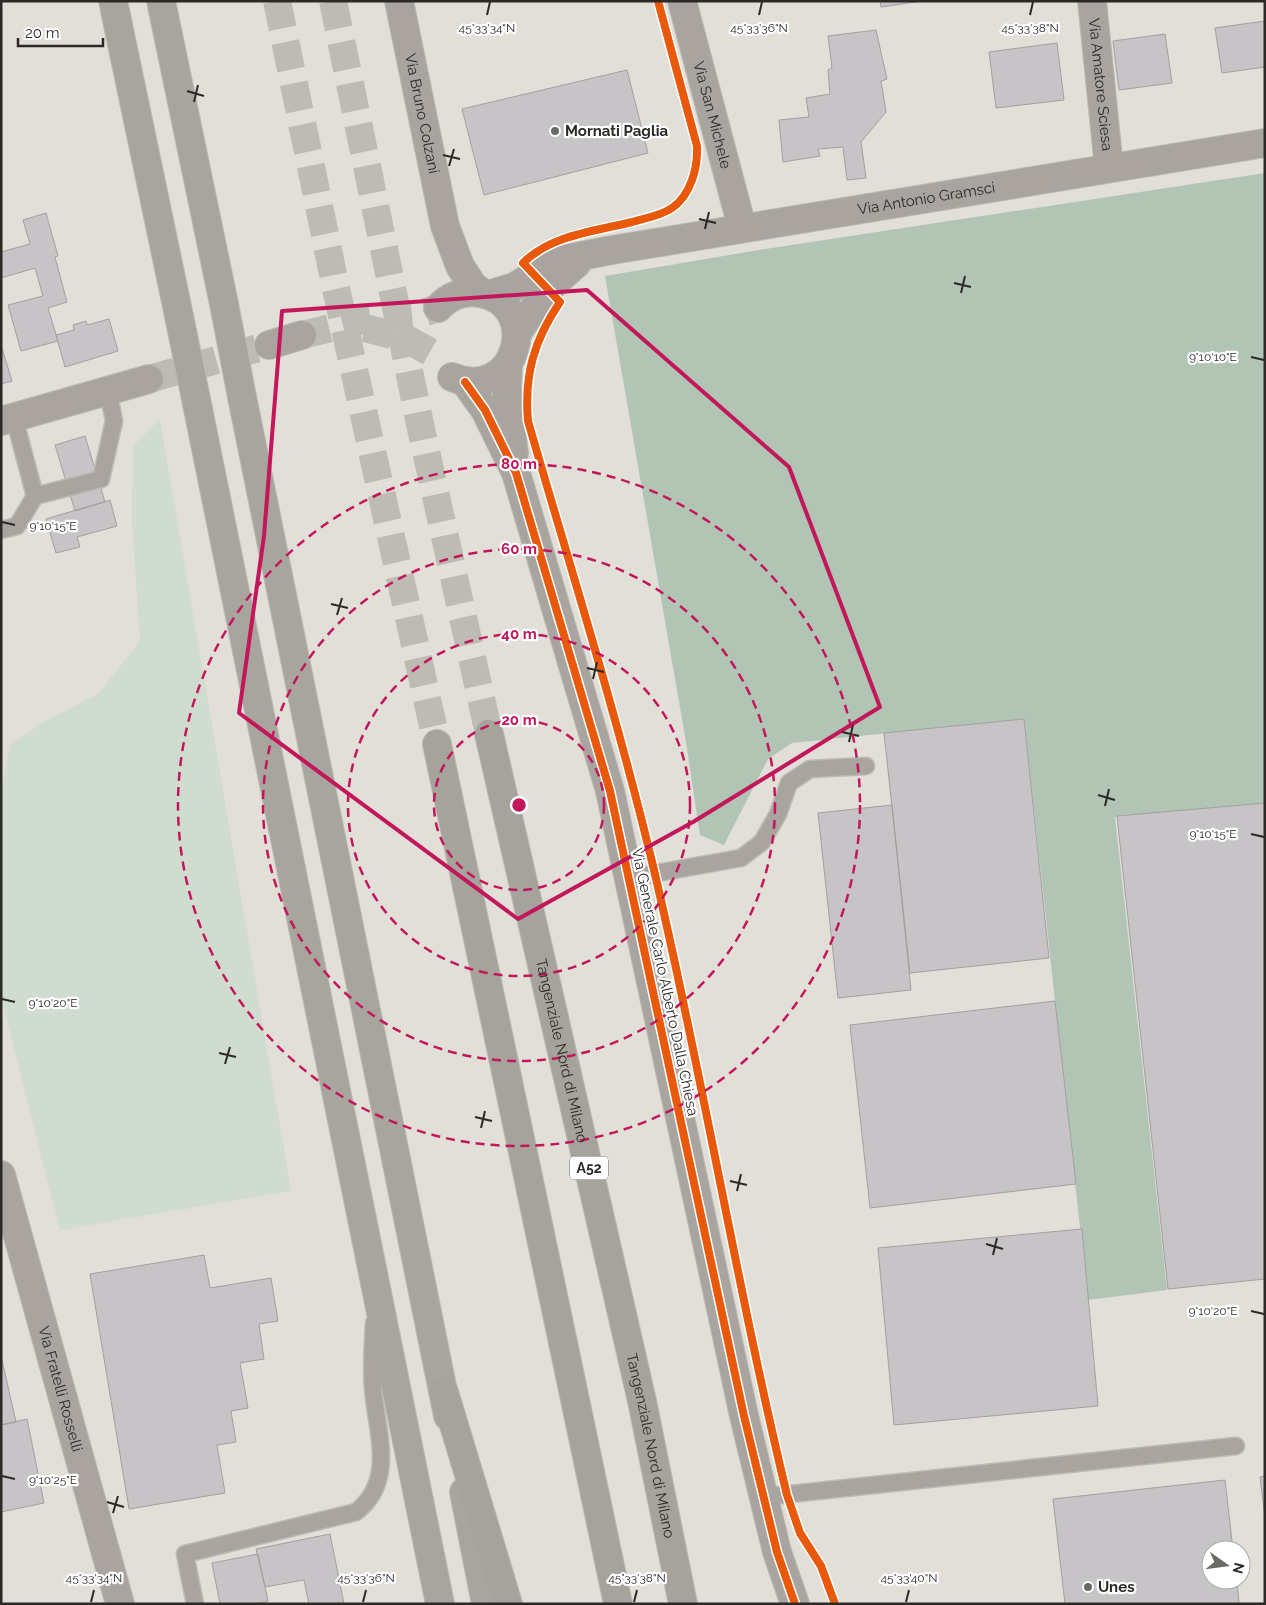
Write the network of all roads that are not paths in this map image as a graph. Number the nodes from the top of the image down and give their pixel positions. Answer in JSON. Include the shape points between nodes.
{"nodes":[{"id":1,"x":113,"y":1,"type":"edge"},
{"id":2,"x":161,"y":1,"type":"edge"},
{"id":3,"x":400,"y":1,"type":"edge"},
{"id":4,"x":682,"y":1,"type":"edge"},
{"id":5,"x":1092,"y":1,"type":"edge"},
{"id":6,"x":1265,"y":143,"type":"edge"},
{"id":7,"x":1109,"y":168,"type":"junction"},
{"id":8,"x":445,"y":226,"type":"junction"},
{"id":9,"x":742,"y":227,"type":"junction"},
{"id":10,"x":588,"y":254,"type":"junction"},
{"id":11,"x":485,"y":294,"type":"junction"},
{"id":12,"x":441,"y":304,"type":"joint"},
{"id":13,"x":517,"y":333,"type":"junction"},
{"id":14,"x":302,"y":336,"type":"tunnel mouth"},
{"id":15,"x":269,"y":345,"type":"tunnel mouth"},
{"id":16,"x":508,"y":364,"type":"junction"},
{"id":17,"x":149,"y":379,"type":"tunnel mouth"},
{"id":18,"x":108,"y":391,"type":"junction"},
{"id":19,"x":8,"y":419,"type":"edge"},
{"id":20,"x":516,"y":473,"type":"junction"},
{"id":21,"x":35,"y":496,"type":"junction"},
{"id":22,"x":1,"y":530,"type":"edge"},
{"id":23,"x":489,"y":734,"type":"tunnel mouth"},
{"id":24,"x":437,"y":744,"type":"tunnel mouth"},
{"id":25,"x":866,"y":766,"type":"dead end"},
{"id":26,"x":629,"y":878,"type":"junction"},
{"id":27,"x":1,"y":1176,"type":"edge"},
{"id":28,"x":374,"y":1273,"type":"junction"},
{"id":29,"x":444,"y":1392,"type":"junction"},
{"id":30,"x":642,"y":1401,"type":"junction"},
{"id":31,"x":1236,"y":1446,"type":"dead end"},
{"id":32,"x":762,"y":1497,"type":"junction"},
{"id":33,"x":120,"y":1604,"type":"edge"},
{"id":34,"x":195,"y":1604,"type":"edge"},
{"id":35,"x":440,"y":1604,"type":"edge"},
{"id":36,"x":486,"y":1604,"type":"edge"},
{"id":37,"x":508,"y":1604,"type":"edge"},
{"id":38,"x":618,"y":1604,"type":"edge"},
{"id":39,"x":683,"y":1604,"type":"edge"},
{"id":40,"x":700,"y":1604,"type":"edge"},
{"id":41,"x":795,"y":1604,"type":"edge"}],
"edges":[{"from":1,"to":28,"type":"highway","bridge":true},
{"from":2,"to":29,"type":"highway","bridge":true},
{"from":3,"to":8,"type":"street","name":"Via Bruno Colzani"},
{"from":4,"to":9,"type":"street","name":"Via San Michele"},
{"from":5,"to":7,"type":"street","name":"Via Amatore Sciesa"},
{"from":6,"to":7,"type":"street","name":"Via Antonio Gramsci"},
{"from":7,"to":9,"type":"street","name":"Via Antonio Gramsci"},
{"from":8,"to":11,"type":"street","name":"Via Bruno Colzani","via":[[460,266],[473,286]]},
{"from":8,"to":12,"type":"street","name":"Via Bruno Colzani","via":[[447,265]]},
{"from":9,"to":10,"type":"street","name":"Via Antonio Gramsci"},
{"from":10,"to":11,"type":"street","name":"Via Antonio Gramsci","via":[[560,260],[514,287]]},
{"from":10,"to":13,"type":"street","via":[[548,289]]},
{"from":11,"to":12,"type":"street","name":"Via Antonio Gramsci","via":[[460,294]]},
{"from":11,"to":13,"type":"street","name":"Via Bruno Colzani","via":[[506,307]]},
{"from":13,"to":16,"type":"street","name":"Via Generale Carlo Alberto Dalla Chiesa","via":[[515,350]]},
{"from":14,"to":15,"type":"street"},
{"from":16,"to":20,"type":"street","name":"Via Generale Carlo Alberto Dalla Chiesa","via":[[507,393]]},
{"from":16,"to":20,"type":"street","name":"Via Generale Carlo Alberto Dalla Chiesa","via":[[487,380],[459,380],[485,410]]},
{"from":17,"to":18,"type":"street"},
{"from":18,"to":19,"type":"street"},
{"from":18,"to":21,"type":"lane","via":[[114,421],[101,479]]},
{"from":19,"to":21,"type":"lane"},
{"from":20,"to":26,"type":"street","name":"Via Generale Carlo Alberto Dalla Chiesa","via":[[610,791]]},
{"from":21,"to":22,"type":"lane","via":[[17,526]]},
{"from":23,"to":30,"type":"highway","name":"Tangenziale Nord di Milano","number":"A52"},
{"from":24,"to":38,"type":"highway"},
{"from":25,"to":26,"type":"lane","via":[[810,769],[789,783],[778,814],[762,842],[741,858]]},
{"from":26,"to":32,"type":"street","name":"Via Generale Carlo Alberto Dalla Chiesa"},
{"from":27,"to":33,"type":"street","name":"Via Fratelli Rosselli"},
{"from":28,"to":34,"type":"lane","via":[[373,1388],[381,1471],[370,1502],[356,1512],[185,1554]]},
{"from":28,"to":35,"type":"highway"},
{"from":29,"to":36,"type":"highway"},
{"from":29,"to":37,"type":"highway"},
{"from":30,"to":39,"type":"highway","name":"Tangenziale Nord di Milano","number":"A52"},
{"from":30,"to":40,"type":"highway"},
{"from":31,"to":32,"type":"lane"},
{"from":32,"to":41,"type":"street","name":"Via Generale Carlo Alberto Dalla Chiesa"}]}
